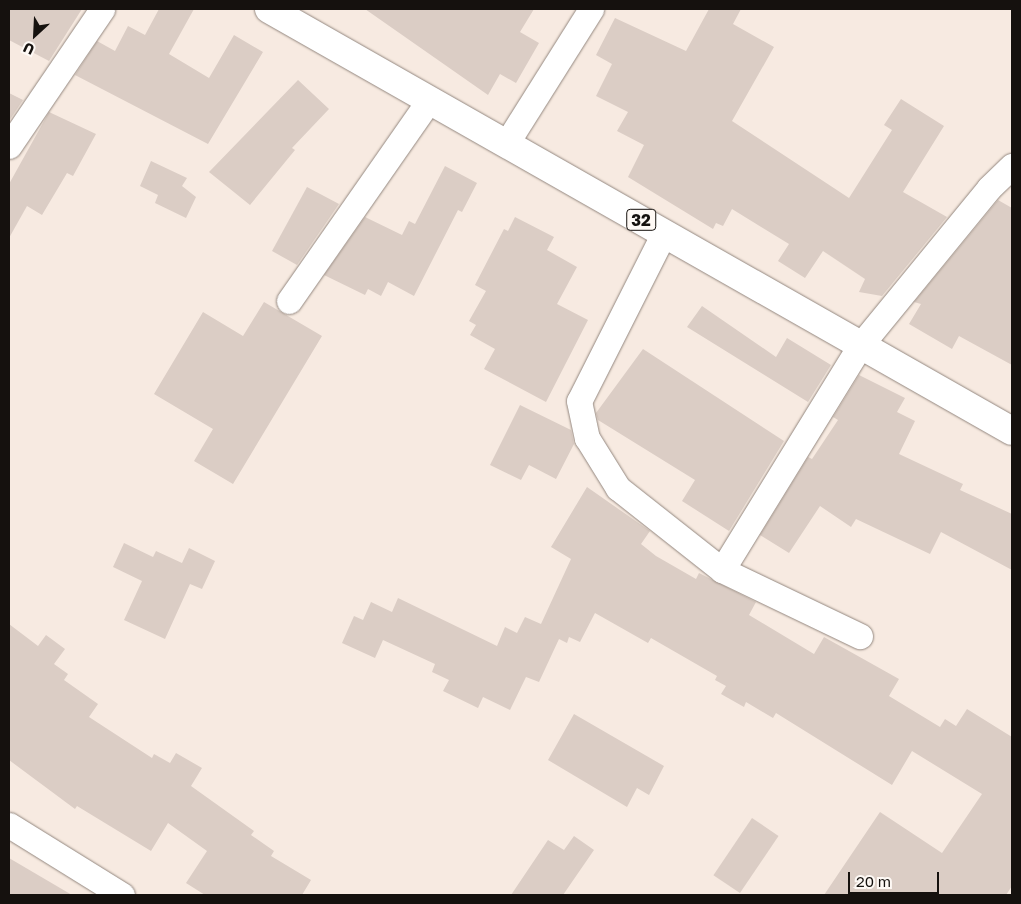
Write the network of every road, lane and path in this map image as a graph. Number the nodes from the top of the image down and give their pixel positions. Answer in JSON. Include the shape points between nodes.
{"nodes":[{"id":1,"x":102,"y":9,"type":"edge"},
{"id":2,"x":269,"y":9,"type":"edge"},
{"id":3,"x":591,"y":9,"type":"edge"},
{"id":4,"x":429,"y":100,"type":"junction"},
{"id":5,"x":506,"y":144,"type":"junction"},
{"id":6,"x":9,"y":146,"type":"edge"},
{"id":7,"x":1012,"y":166,"type":"edge"},
{"id":8,"x":664,"y":233,"type":"junction"},
{"id":9,"x":289,"y":301,"type":"dead end"},
{"id":10,"x":859,"y":347,"type":"junction"},
{"id":11,"x":1012,"y":431,"type":"edge"},
{"id":12,"x":722,"y":570,"type":"junction"},
{"id":13,"x":860,"y":636,"type":"dead end"},
{"id":14,"x":9,"y":825,"type":"edge"},
{"id":15,"x":122,"y":895,"type":"edge"}],
"edges":[{"from":1,"to":6,"type":"street"},
{"from":2,"to":4,"type":"highway","number":"32"},
{"from":3,"to":5,"type":"street"},
{"from":4,"to":5,"type":"highway","number":"32"},
{"from":4,"to":9,"type":"street"},
{"from":5,"to":8,"type":"highway","number":"32"},
{"from":7,"to":10,"type":"street","via":[[989,188]]},
{"from":8,"to":10,"type":"highway","number":"32"},
{"from":8,"to":12,"type":"street","via":[[579,400],[587,438],[618,488]]},
{"from":10,"to":11,"type":"highway","number":"32"},
{"from":10,"to":12,"type":"street"},
{"from":12,"to":13,"type":"street"},
{"from":14,"to":15,"type":"street"}]}
